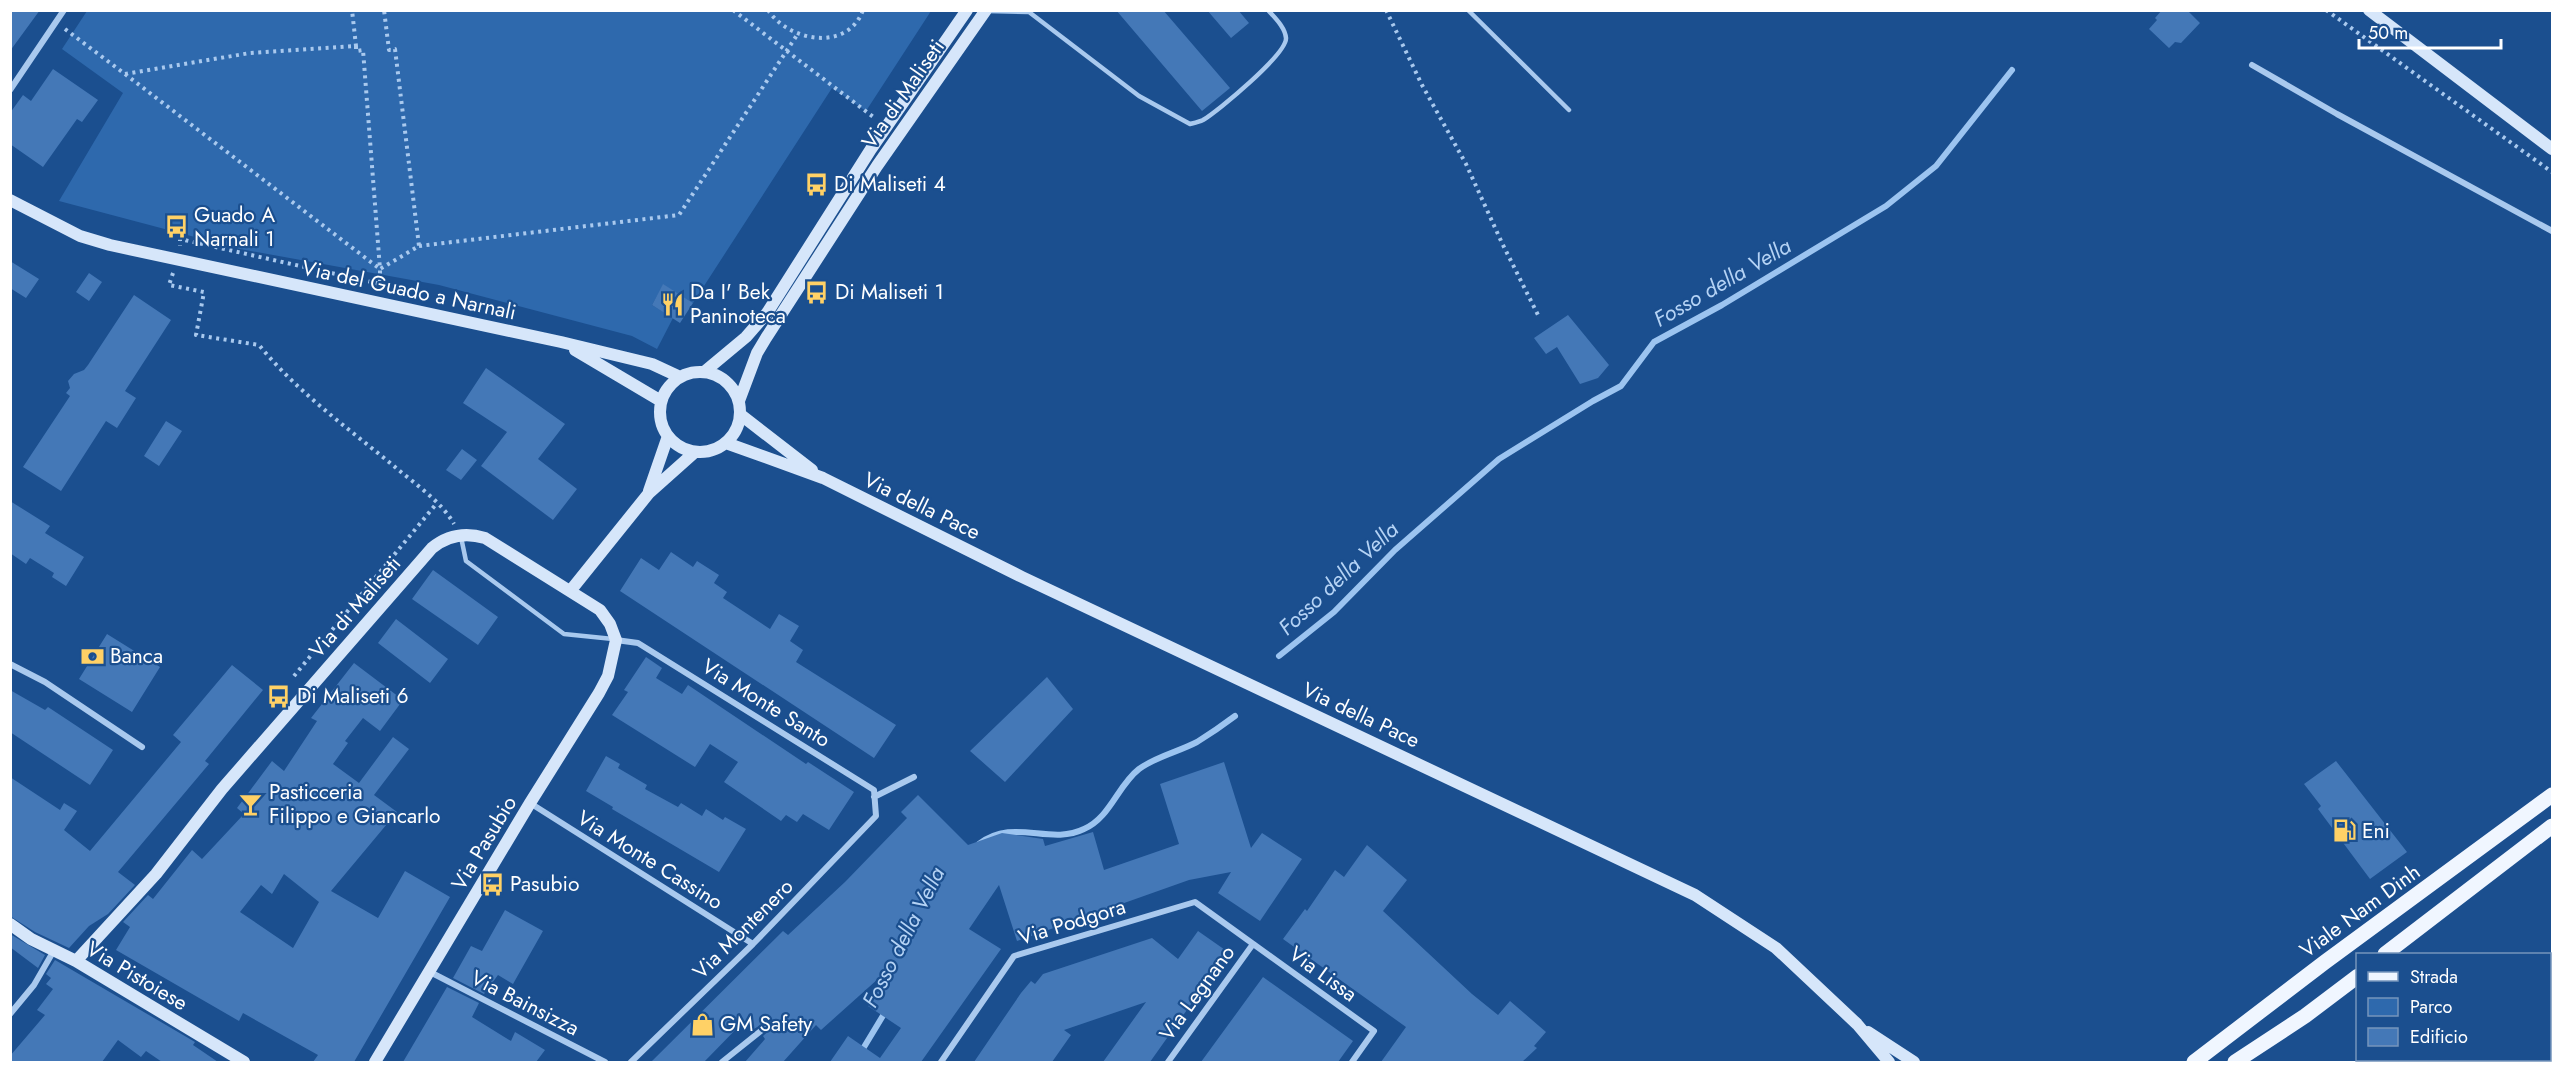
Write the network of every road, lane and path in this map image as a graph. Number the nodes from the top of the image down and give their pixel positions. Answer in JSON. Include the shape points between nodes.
{"nodes":[{"id":1,"x":64,"y":10,"type":"edge"},
{"id":2,"x":352,"y":10,"type":"edge"},
{"id":3,"x":384,"y":10,"type":"edge"},
{"id":4,"x":733,"y":10,"type":"edge"},
{"id":5,"x":768,"y":10,"type":"edge"},
{"id":6,"x":863,"y":10,"type":"edge"},
{"id":7,"x":967,"y":10,"type":"edge"},
{"id":8,"x":1268,"y":10,"type":"edge"},
{"id":9,"x":1386,"y":10,"type":"edge"},
{"id":10,"x":1468,"y":10,"type":"edge"},
{"id":11,"x":2325,"y":10,"type":"edge"},
{"id":12,"x":2370,"y":10,"type":"edge"},
{"id":13,"x":985,"y":11,"type":"edge"},
{"id":14,"x":56,"y":22,"type":"junction"},
{"id":15,"x":797,"y":35,"type":"junction"},
{"id":16,"x":356,"y":46,"type":"junction"},
{"id":17,"x":786,"y":51,"type":"junction"},
{"id":18,"x":2252,"y":65,"type":"dead end"},
{"id":19,"x":125,"y":74,"type":"junction"},
{"id":20,"x":10,"y":90,"type":"edge"},
{"id":21,"x":1569,"y":110,"type":"dead end"},
{"id":22,"x":877,"y":120,"type":"dead end"},
{"id":23,"x":2553,"y":149,"type":"edge"},
{"id":24,"x":2553,"y":172,"type":"edge"},
{"id":25,"x":10,"y":200,"type":"edge"},
{"id":26,"x":2553,"y":231,"type":"edge"},
{"id":27,"x":419,"y":246,"type":"junction"},
{"id":28,"x":178,"y":262,"type":"junction"},
{"id":29,"x":380,"y":269,"type":"junction"},
{"id":30,"x":1539,"y":316,"type":"dead end"},
{"id":31,"x":561,"y":342,"type":"junction"},
{"id":32,"x":704,"y":372,"type":"junction"},
{"id":33,"x":680,"y":377,"type":"junction"},
{"id":34,"x":661,"y":401,"type":"junction"},
{"id":35,"x":739,"y":401,"type":"junction"},
{"id":36,"x":741,"y":415,"type":"junction"},
{"id":37,"x":668,"y":436,"type":"junction"},
{"id":38,"x":726,"y":443,"type":"junction"},
{"id":39,"x":695,"y":452,"type":"junction"},
{"id":40,"x":823,"y":478,"type":"junction"},
{"id":41,"x":649,"y":493,"type":"junction"},
{"id":42,"x":437,"y":503,"type":"junction"},
{"id":43,"x":461,"y":535,"type":"junction"},
{"id":44,"x":571,"y":590,"type":"junction"},
{"id":45,"x":616,"y":640,"type":"junction"},
{"id":46,"x":10,"y":664,"type":"edge"},
{"id":47,"x":294,"y":676,"type":"dead end"},
{"id":48,"x":141,"y":747,"type":"dead end"},
{"id":49,"x":914,"y":777,"type":"dead end"},
{"id":50,"x":2553,"y":795,"type":"edge"},
{"id":51,"x":874,"y":797,"type":"junction"},
{"id":52,"x":530,"y":803,"type":"junction"},
{"id":53,"x":2553,"y":826,"type":"edge"},
{"id":54,"x":10,"y":924,"type":"edge"},
{"id":55,"x":753,"y":944,"type":"junction"},
{"id":56,"x":1253,"y":944,"type":"junction"},
{"id":57,"x":53,"y":952,"type":"junction"},
{"id":58,"x":2386,"y":953,"type":"edge"},
{"id":59,"x":76,"y":961,"type":"junction"},
{"id":60,"x":430,"y":972,"type":"junction"},
{"id":61,"x":2356,"y":978,"type":"edge"},
{"id":62,"x":10,"y":1014,"type":"edge"},
{"id":63,"x":1857,"y":1024,"type":"junction"},
{"id":64,"x":767,"y":1026,"type":"dead end"},
{"id":65,"x":244,"y":1062,"type":"edge"},
{"id":66,"x":375,"y":1062,"type":"edge"},
{"id":67,"x":605,"y":1062,"type":"edge"},
{"id":68,"x":631,"y":1062,"type":"edge"},
{"id":69,"x":722,"y":1062,"type":"edge"},
{"id":70,"x":941,"y":1062,"type":"edge"},
{"id":71,"x":1168,"y":1062,"type":"edge"},
{"id":72,"x":1352,"y":1062,"type":"edge"},
{"id":73,"x":1889,"y":1062,"type":"edge"},
{"id":74,"x":1914,"y":1062,"type":"edge"},
{"id":75,"x":2194,"y":1062,"type":"edge"},
{"id":76,"x":2235,"y":1062,"type":"edge"}],
"edges":[{"from":1,"to":14,"type":"street"},
{"from":2,"to":16,"type":"path"},
{"from":3,"to":27,"type":"path","via":[[389,50],[395,49]]},
{"from":4,"to":17,"type":"path"},
{"from":5,"to":15,"type":"path","via":[[785,30]]},
{"from":6,"to":15,"type":"path","via":[[859,22],[837,37]]},
{"from":7,"to":32,"type":"street","name":"Via di Maliseti","via":[[871,148],[767,313]]},
{"from":8,"to":13,"type":"lane","via":[[1282,26],[1284,46],[1228,100],[1202,121],[1190,124],[1139,96],[1029,12]]},
{"from":9,"to":30,"type":"path"},
{"from":10,"to":21,"type":"lane"},
{"from":11,"to":24,"type":"path"},
{"from":12,"to":23,"type":"street"},
{"from":13,"to":35,"type":"street","name":"Via di Maliseti","via":[[877,166],[758,353]]},
{"from":14,"to":19,"type":"path"},
{"from":14,"to":20,"type":"street"},
{"from":15,"to":17,"type":"path"},
{"from":16,"to":19,"type":"path","via":[[250,53]]},
{"from":16,"to":29,"type":"path","via":[[356,51],[363,50]]},
{"from":17,"to":22,"type":"path"},
{"from":17,"to":27,"type":"path","via":[[679,215]]},
{"from":18,"to":26,"type":"street"},
{"from":19,"to":29,"type":"path"},
{"from":25,"to":28,"type":"street","name":"Via del Guado a Narnali","via":[[80,236]]},
{"from":27,"to":29,"type":"path"},
{"from":28,"to":29,"type":"path","via":[[180,239],[380,284]]},
{"from":28,"to":31,"type":"street","name":"Via del Guado a Narnali"},
{"from":28,"to":42,"type":"path","via":[[169,285],[204,292],[196,334],[259,345],[299,388]]},
{"from":31,"to":33,"type":"street","name":"Via del Guado a Narnali","via":[[652,364]]},
{"from":31,"to":34,"type":"street"},
{"from":32,"to":33,"type":"street"},
{"from":32,"to":35,"type":"street","via":[[726,381]]},
{"from":33,"to":34,"type":"street"},
{"from":34,"to":37,"type":"street","via":[[662,425]]},
{"from":35,"to":36,"type":"street"},
{"from":36,"to":38,"type":"street","via":[[734,435]]},
{"from":36,"to":40,"type":"street"},
{"from":37,"to":39,"type":"street"},
{"from":37,"to":41,"type":"street"},
{"from":38,"to":39,"type":"street","via":[[706,452]]},
{"from":38,"to":40,"type":"street"},
{"from":39,"to":41,"type":"street"},
{"from":40,"to":63,"type":"street","name":"Via della Pace","via":[[1032,582],[1695,895],[1776,948]]},
{"from":41,"to":44,"type":"street"},
{"from":42,"to":43,"type":"path"},
{"from":42,"to":47,"type":"path"},
{"from":43,"to":44,"type":"street","via":[[485,538]]},
{"from":43,"to":45,"type":"lane","via":[[466,561],[564,634]]},
{"from":43,"to":59,"type":"street","name":"Via di Maliseti","via":[[444,538],[432,548],[222,789],[156,874]]},
{"from":44,"to":45,"type":"street","via":[[600,610]]},
{"from":45,"to":51,"type":"street","name":"Via Monte Santo","via":[[638,643],[874,790]]},
{"from":45,"to":52,"type":"street","name":"Via Pasubio","via":[[608,675],[599,693]]},
{"from":46,"to":48,"type":"street","via":[[45,682]]},
{"from":49,"to":51,"type":"street"},
{"from":50,"to":75,"type":"main road","name":"Viale Nam Dinh"},
{"from":51,"to":55,"type":"street","name":"Via Montenero","via":[[876,816]]},
{"from":52,"to":55,"type":"street","name":"Via Monte Cassino"},
{"from":52,"to":60,"type":"street","name":"Via Pasubio"},
{"from":53,"to":58,"type":"main road"},
{"from":54,"to":57,"type":"street","name":"Via Pistoiese"},
{"from":55,"to":68,"type":"street","name":"Via Montenero"},
{"from":56,"to":70,"type":"street","name":"Via Podgora","via":[[1195,902],[1014,956]]},
{"from":56,"to":71,"type":"street","name":"Via Legnano"},
{"from":56,"to":72,"type":"street","name":"Via Lissa","via":[[1374,1031]]},
{"from":57,"to":59,"type":"street","name":"Via Pistoiese"},
{"from":57,"to":62,"type":"street","via":[[34,985]]},
{"from":59,"to":65,"type":"street","name":"Via Pistoiese"},
{"from":60,"to":66,"type":"street","name":"Via Pasubio"},
{"from":60,"to":67,"type":"street","name":"Via Bainsizza"},
{"from":61,"to":76,"type":"main road"},
{"from":63,"to":73,"type":"street"},
{"from":63,"to":74,"type":"street"},
{"from":64,"to":69,"type":"street"}]}
